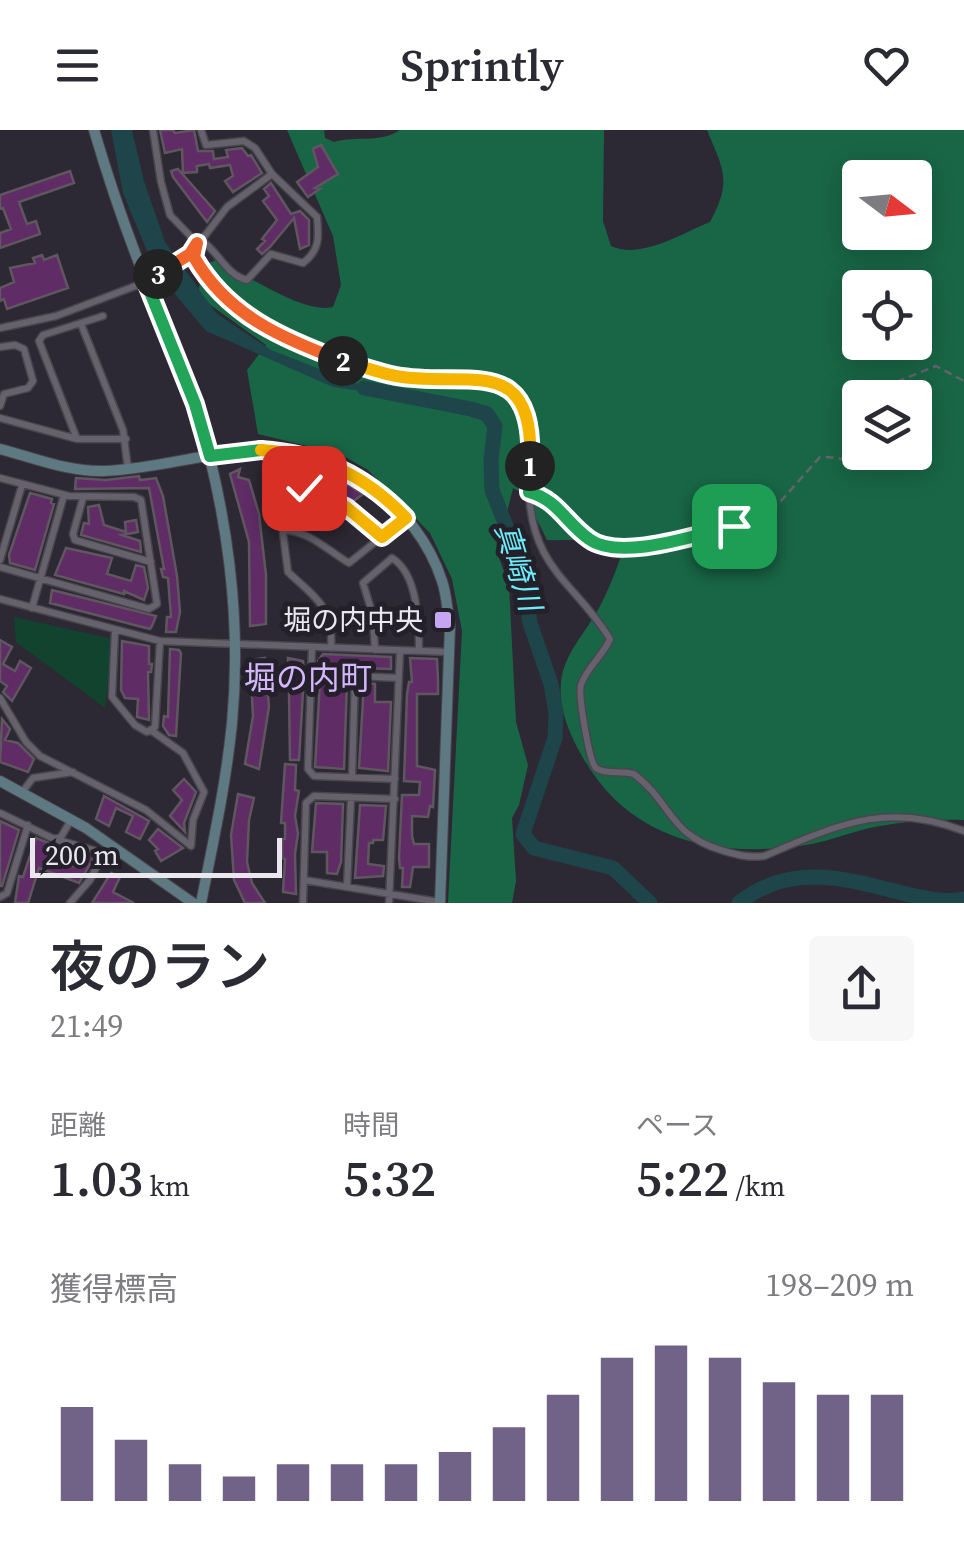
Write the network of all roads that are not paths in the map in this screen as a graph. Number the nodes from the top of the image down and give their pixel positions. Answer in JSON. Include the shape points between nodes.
{"nodes":[{"id":1,"x":94,"y":130,"type":"edge"},
{"id":2,"x":153,"y":130,"type":"edge"},
{"id":3,"x":201,"y":130,"type":"edge"},
{"id":4,"x":272,"y":174,"type":"junction"},
{"id":5,"x":199,"y":242,"type":"junction"},
{"id":6,"x":146,"y":282,"type":"junction"},
{"id":7,"x":102,"y":316,"type":"dead end"},
{"id":8,"x":81,"y":324,"type":"junction"},
{"id":9,"x":0,"y":328,"type":"edge"},
{"id":10,"x":0,"y":347,"type":"edge"},
{"id":11,"x":0,"y":406,"type":"edge"},
{"id":12,"x":0,"y":418,"type":"edge"},
{"id":13,"x":77,"y":438,"type":"junction"},
{"id":14,"x":126,"y":439,"type":"junction"},
{"id":15,"x":0,"y":449,"type":"edge"},
{"id":16,"x":210,"y":456,"type":"junction"},
{"id":17,"x":128,"y":469,"type":"junction"},
{"id":18,"x":0,"y":478,"type":"edge"},
{"id":19,"x":22,"y":484,"type":"junction"},
{"id":20,"x":529,"y":492,"type":"road end"},
{"id":21,"x":64,"y":496,"type":"junction"},
{"id":22,"x":83,"y":498,"type":"junction"},
{"id":23,"x":406,"y":518,"type":"junction"},
{"id":24,"x":284,"y":530,"type":"junction"},
{"id":25,"x":382,"y":537,"type":"junction"},
{"id":26,"x":151,"y":562,"type":"junction"},
{"id":27,"x":0,"y":563,"type":"edge"},
{"id":28,"x":40,"y":580,"type":"junction"},
{"id":29,"x":0,"y":599,"type":"edge"},
{"id":30,"x":32,"y":608,"type":"junction"},
{"id":31,"x":116,"y":631,"type":"junction"},
{"id":32,"x":160,"y":641,"type":"junction"},
{"id":33,"x":234,"y":646,"type":"junction"},
{"id":34,"x":312,"y":648,"type":"junction"},
{"id":35,"x":331,"y":648,"type":"junction"},
{"id":36,"x":375,"y":650,"type":"junction"},
{"id":37,"x":400,"y":651,"type":"junction"},
{"id":38,"x":419,"y":652,"type":"junction"},
{"id":39,"x":450,"y":652,"type":"junction"},
{"id":40,"x":311,"y":674,"type":"junction"},
{"id":41,"x":355,"y":676,"type":"junction"},
{"id":42,"x":400,"y":678,"type":"junction"},
{"id":43,"x":0,"y":698,"type":"edge"},
{"id":44,"x":152,"y":731,"type":"junction"},
{"id":45,"x":74,"y":772,"type":"junction"},
{"id":46,"x":352,"y":778,"type":"junction"},
{"id":47,"x":396,"y":778,"type":"junction"},
{"id":48,"x":0,"y":780,"type":"edge"},
{"id":49,"x":22,"y":791,"type":"junction"},
{"id":50,"x":351,"y":798,"type":"junction"},
{"id":51,"x":395,"y":799,"type":"junction"},
{"id":52,"x":0,"y":812,"type":"edge"},
{"id":53,"x":72,"y":820,"type":"junction"},
{"id":54,"x":28,"y":826,"type":"junction"},
{"id":55,"x":964,"y":831,"type":"edge"},
{"id":56,"x":57,"y":839,"type":"junction"},
{"id":57,"x":106,"y":848,"type":"junction"},
{"id":58,"x":304,"y":880,"type":"junction"},
{"id":59,"x":348,"y":887,"type":"junction"},
{"id":60,"x":0,"y":898,"type":"edge"},
{"id":61,"x":390,"y":898,"type":"edge"},
{"id":62,"x":440,"y":902,"type":"edge"},
{"id":63,"x":70,"y":903,"type":"edge"},
{"id":64,"x":197,"y":903,"type":"edge"},
{"id":65,"x":303,"y":903,"type":"edge"}],
"edges":[{"from":1,"to":6,"type":"street"},
{"from":2,"to":5,"type":"street","via":[[170,215]]},
{"from":3,"to":4,"type":"street","via":[[206,145],[244,141]]},
{"from":4,"to":5,"type":"street","via":[[227,207]]},
{"from":4,"to":5,"type":"street","via":[[317,217],[319,240],[308,259],[270,254],[242,280]]},
{"from":5,"to":6,"type":"street"},
{"from":6,"to":9,"type":"street","via":[[56,316]]},
{"from":6,"to":16,"type":"street"},
{"from":7,"to":8,"type":"street"},
{"from":8,"to":13,"type":"street","via":[[39,341]]},
{"from":8,"to":14,"type":"street"},
{"from":10,"to":11,"type":"street","via":[[24,349],[33,381],[4,394]]},
{"from":12,"to":13,"type":"street"},
{"from":13,"to":14,"type":"street"},
{"from":14,"to":17,"type":"street"},
{"from":15,"to":17,"type":"street","via":[[66,468]]},
{"from":16,"to":17,"type":"street"},
{"from":16,"to":23,"type":"street","via":[[258,450],[322,459],[384,495]]},
{"from":16,"to":33,"type":"street","via":[[230,572]]},
{"from":18,"to":19,"type":"street"},
{"from":19,"to":21,"type":"street"},
{"from":19,"to":27,"type":"street"},
{"from":20,"to":55,"type":"street","via":[[552,570],[610,639],[579,696],[593,766],[634,774],[687,836],[750,858],[840,825],[904,816]]},
{"from":21,"to":22,"type":"street"},
{"from":21,"to":28,"type":"street"},
{"from":22,"to":26,"type":"street","via":[[140,500]]},
{"from":22,"to":26,"type":"street","via":[[75,540]]},
{"from":23,"to":25,"type":"street"},
{"from":23,"to":39,"type":"street","via":[[442,580]]},
{"from":24,"to":25,"type":"street","via":[[318,541],[349,563]]},
{"from":24,"to":25,"type":"street","via":[[276,489],[282,484],[334,500]]},
{"from":24,"to":35,"type":"street","via":[[289,574],[323,608]]},
{"from":26,"to":28,"type":"street","via":[[157,604],[149,609]]},
{"from":27,"to":28,"type":"street"},
{"from":28,"to":30,"type":"street"},
{"from":29,"to":30,"type":"street"},
{"from":30,"to":31,"type":"street"},
{"from":31,"to":32,"type":"street"},
{"from":31,"to":44,"type":"street","via":[[112,697],[138,728]]},
{"from":32,"to":33,"type":"street"},
{"from":32,"to":44,"type":"street"},
{"from":33,"to":34,"type":"street"},
{"from":33,"to":64,"type":"street","via":[[224,792]]},
{"from":34,"to":35,"type":"street"},
{"from":34,"to":40,"type":"street"},
{"from":35,"to":36,"type":"street"},
{"from":36,"to":37,"type":"street"},
{"from":36,"to":38,"type":"street","via":[[362,583],[392,558],[414,598]]},
{"from":37,"to":38,"type":"street"},
{"from":37,"to":42,"type":"street"},
{"from":38,"to":39,"type":"street"},
{"from":39,"to":62,"type":"street"},
{"from":40,"to":41,"type":"street"},
{"from":40,"to":46,"type":"street","via":[[308,769],[314,776]]},
{"from":41,"to":42,"type":"street"},
{"from":41,"to":46,"type":"street"},
{"from":42,"to":47,"type":"street"},
{"from":43,"to":45,"type":"street","via":[[26,742]]},
{"from":44,"to":45,"type":"street","via":[[176,746],[204,790],[191,846],[160,819]]},
{"from":45,"to":49,"type":"street","via":[[37,777]]},
{"from":46,"to":47,"type":"street"},
{"from":47,"to":51,"type":"street"},
{"from":48,"to":49,"type":"street"},
{"from":49,"to":53,"type":"street"},
{"from":50,"to":51,"type":"street"},
{"from":50,"to":58,"type":"street","via":[[314,796],[306,803]]},
{"from":50,"to":59,"type":"street"},
{"from":51,"to":61,"type":"street"},
{"from":52,"to":54,"type":"street"},
{"from":53,"to":56,"type":"street"},
{"from":53,"to":57,"type":"street"},
{"from":54,"to":56,"type":"street"},
{"from":54,"to":60,"type":"street","via":[[8,893]]},
{"from":56,"to":57,"type":"street"},
{"from":57,"to":63,"type":"street"},
{"from":57,"to":64,"type":"street"},
{"from":58,"to":59,"type":"street"},
{"from":58,"to":65,"type":"street"},
{"from":59,"to":61,"type":"street"},
{"from":61,"to":62,"type":"street"}]}
